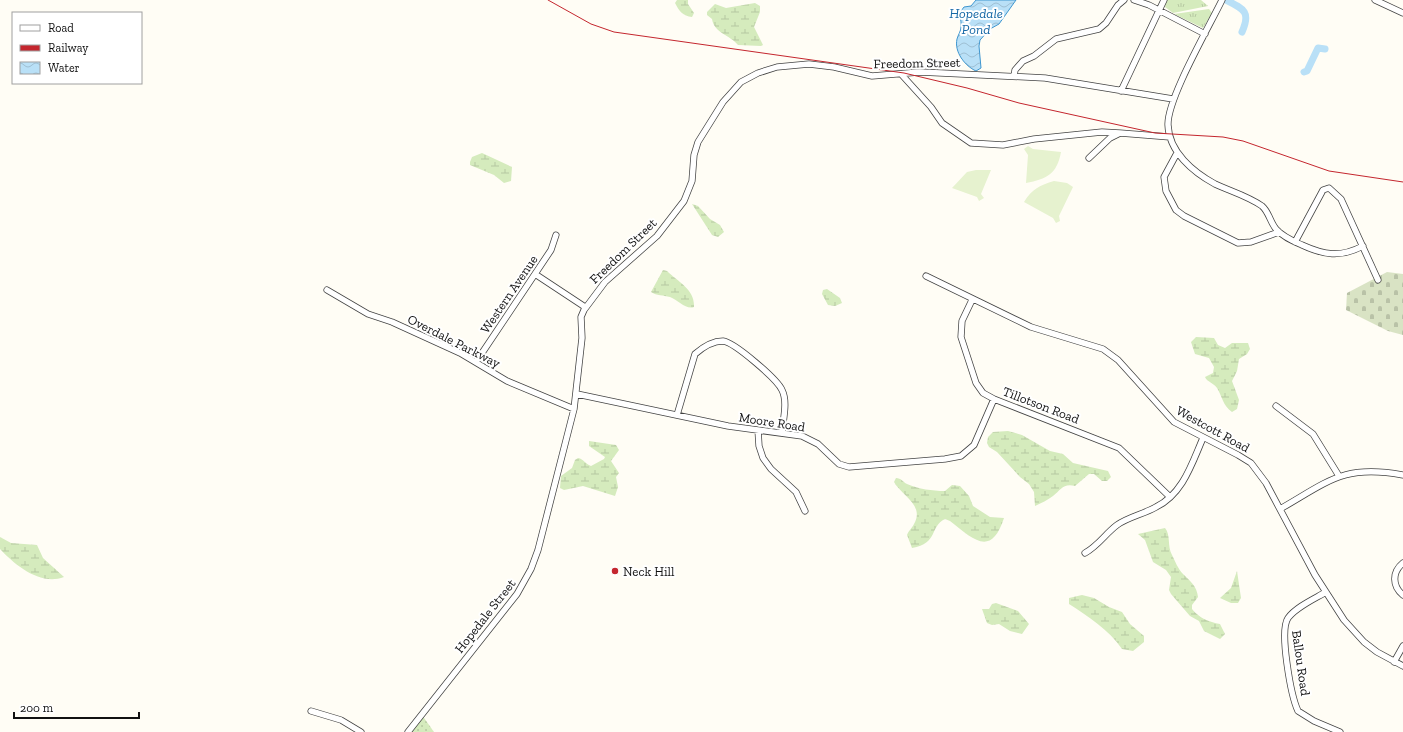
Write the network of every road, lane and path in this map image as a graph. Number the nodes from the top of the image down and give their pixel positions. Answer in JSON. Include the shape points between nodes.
{"nodes":[{"id":1,"x":1124,"y":0,"type":"edge"},
{"id":2,"x":1134,"y":0,"type":"edge"},
{"id":3,"x":1164,"y":0,"type":"edge"},
{"id":4,"x":1222,"y":0,"type":"edge"},
{"id":5,"x":1375,"y":0,"type":"edge"},
{"id":6,"x":1160,"y":11,"type":"junction"},
{"id":7,"x":1403,"y":14,"type":"edge"},
{"id":8,"x":1205,"y":34,"type":"junction"},
{"id":9,"x":901,"y":74,"type":"junction"},
{"id":10,"x":1014,"y":76,"type":"junction"},
{"id":11,"x":1121,"y":91,"type":"junction"},
{"id":12,"x":1173,"y":99,"type":"junction"},
{"id":13,"x":1120,"y":133,"type":"junction"},
{"id":14,"x":1170,"y":137,"type":"junction"},
{"id":15,"x":1177,"y":153,"type":"junction"},
{"id":16,"x":1089,"y":158,"type":"dead end"},
{"id":17,"x":1279,"y":232,"type":"junction"},
{"id":18,"x":556,"y":236,"type":"dead end"},
{"id":19,"x":1295,"y":242,"type":"junction"},
{"id":20,"x":1362,"y":246,"type":"junction"},
{"id":21,"x":535,"y":274,"type":"junction"},
{"id":22,"x":926,"y":276,"type":"dead end"},
{"id":23,"x":1378,"y":280,"type":"dead end"},
{"id":24,"x":327,"y":290,"type":"dead end"},
{"id":25,"x":972,"y":300,"type":"junction"},
{"id":26,"x":585,"y":307,"type":"junction"},
{"id":27,"x":476,"y":362,"type":"junction"},
{"id":28,"x":576,"y":394,"type":"junction"},
{"id":29,"x":994,"y":399,"type":"junction"},
{"id":30,"x":1276,"y":406,"type":"dead end"},
{"id":31,"x":574,"y":408,"type":"junction"},
{"id":32,"x":677,"y":415,"type":"junction"},
{"id":33,"x":758,"y":430,"type":"junction"},
{"id":34,"x":782,"y":433,"type":"junction"},
{"id":35,"x":1204,"y":438,"type":"junction"},
{"id":36,"x":563,"y":451,"type":"joint"},
{"id":37,"x":1403,"y":475,"type":"edge"},
{"id":38,"x":1339,"y":476,"type":"junction"},
{"id":39,"x":1170,"y":498,"type":"junction"},
{"id":40,"x":1280,"y":508,"type":"junction"},
{"id":41,"x":805,"y":511,"type":"dead end"},
{"id":42,"x":1085,"y":553,"type":"dead end"},
{"id":43,"x":1403,"y":562,"type":"edge"},
{"id":44,"x":1326,"y":592,"type":"junction"},
{"id":45,"x":1403,"y":595,"type":"edge"},
{"id":46,"x":1403,"y":646,"type":"edge"},
{"id":47,"x":1394,"y":662,"type":"junction"},
{"id":48,"x":1403,"y":666,"type":"edge"},
{"id":49,"x":311,"y":712,"type":"dead end"},
{"id":50,"x":1330,"y":730,"type":"edge"},
{"id":51,"x":361,"y":732,"type":"edge"},
{"id":52,"x":408,"y":732,"type":"edge"},
{"id":53,"x":1340,"y":732,"type":"edge"}],
"edges":[{"from":1,"to":10,"type":"street","via":[[1099,29],[1056,39],[1020,64]]},
{"from":2,"to":6,"type":"street"},
{"from":3,"to":6,"type":"street"},
{"from":4,"to":8,"type":"street"},
{"from":5,"to":7,"type":"street"},
{"from":6,"to":8,"type":"street"},
{"from":6,"to":11,"type":"street"},
{"from":8,"to":12,"type":"street"},
{"from":9,"to":10,"type":"street","name":"Freedom Street","via":[[920,72]]},
{"from":9,"to":13,"type":"street","via":[[942,123],[971,144],[1003,145],[1102,132]]},
{"from":9,"to":26,"type":"street","name":"Freedom Street","via":[[872,76],[825,65],[796,64],[758,73],[741,82],[723,102],[698,142],[692,181],[684,201],[657,236],[605,282]]},
{"from":10,"to":11,"type":"street","name":"Freedom Street","via":[[1045,78]]},
{"from":11,"to":12,"type":"street","name":"Freedom Street"},
{"from":12,"to":14,"type":"street","via":[[1168,118]]},
{"from":13,"to":14,"type":"street"},
{"from":13,"to":16,"type":"street","via":[[1110,138]]},
{"from":14,"to":15,"type":"street"},
{"from":15,"to":17,"type":"street","via":[[1188,165],[1214,184],[1261,206]]},
{"from":15,"to":17,"type":"street","via":[[1164,177],[1166,191],[1176,210],[1238,243],[1251,242]]},
{"from":17,"to":19,"type":"street"},
{"from":18,"to":21,"type":"street","name":"Western Avenue","via":[[551,250]]},
{"from":19,"to":20,"type":"street","via":[[1322,253],[1335,255],[1346,254]]},
{"from":19,"to":20,"type":"street","via":[[1318,198],[1323,190],[1328,188],[1341,199]]},
{"from":20,"to":23,"type":"street"},
{"from":21,"to":26,"type":"street"},
{"from":21,"to":27,"type":"street","name":"Western Avenue"},
{"from":22,"to":25,"type":"street","name":"Westcott Road"},
{"from":24,"to":27,"type":"street","name":"Overdale Parkway","via":[[368,314],[392,322]]},
{"from":25,"to":29,"type":"street","name":"Tillotson Road","via":[[962,321],[961,337],[976,383],[983,393]]},
{"from":25,"to":35,"type":"street","name":"Westcott Road","via":[[1031,327],[1103,349],[1118,360],[1174,422]]},
{"from":26,"to":28,"type":"street","name":"Freedom Street","via":[[582,316]]},
{"from":27,"to":31,"type":"street","name":"Overdale Parkway","via":[[517,386]]},
{"from":28,"to":31,"type":"street","name":"Freedom Street"},
{"from":28,"to":32,"type":"street","name":"Moore Road"},
{"from":29,"to":34,"type":"street","name":"Moore Road","via":[[974,445],[966,453],[950,459],[849,467],[840,464],[813,440]]},
{"from":29,"to":39,"type":"street","name":"Tillotson Road","via":[[1119,448]]},
{"from":30,"to":38,"type":"street","via":[[1313,434]]},
{"from":31,"to":36,"type":"street","name":"Freedom Street"},
{"from":32,"to":33,"type":"street","name":"Moore Road"},
{"from":32,"to":34,"type":"street","via":[[693,358],[699,350],[722,341],[736,348],[782,389],[785,407]]},
{"from":33,"to":34,"type":"street","name":"Moore Road"},
{"from":33,"to":41,"type":"street","via":[[762,458],[796,492]]},
{"from":35,"to":39,"type":"street","via":[[1186,477]]},
{"from":35,"to":40,"type":"street","name":"Westcott Road","via":[[1251,463]]},
{"from":36,"to":52,"type":"street","name":"Hopedale Street","via":[[538,550],[525,582]]},
{"from":37,"to":38,"type":"street","via":[[1372,470]]},
{"from":38,"to":40,"type":"street"},
{"from":39,"to":42,"type":"street","via":[[1158,507],[1117,525],[1101,542]]},
{"from":40,"to":44,"type":"street","name":"Westcott Road"},
{"from":43,"to":45,"type":"street","via":[[1394,578],[1396,587]]},
{"from":44,"to":47,"type":"street","name":"Westcott Road","via":[[1355,633],[1377,652]]},
{"from":44,"to":50,"type":"street","name":"Ballou Road","via":[[1289,617],[1284,628],[1284,640],[1298,711]]},
{"from":46,"to":47,"type":"street"},
{"from":47,"to":48,"type":"street","name":"Westcott Road"},
{"from":49,"to":51,"type":"street","via":[[341,720]]},
{"from":50,"to":53,"type":"street","name":"Ballou Road"}]}
